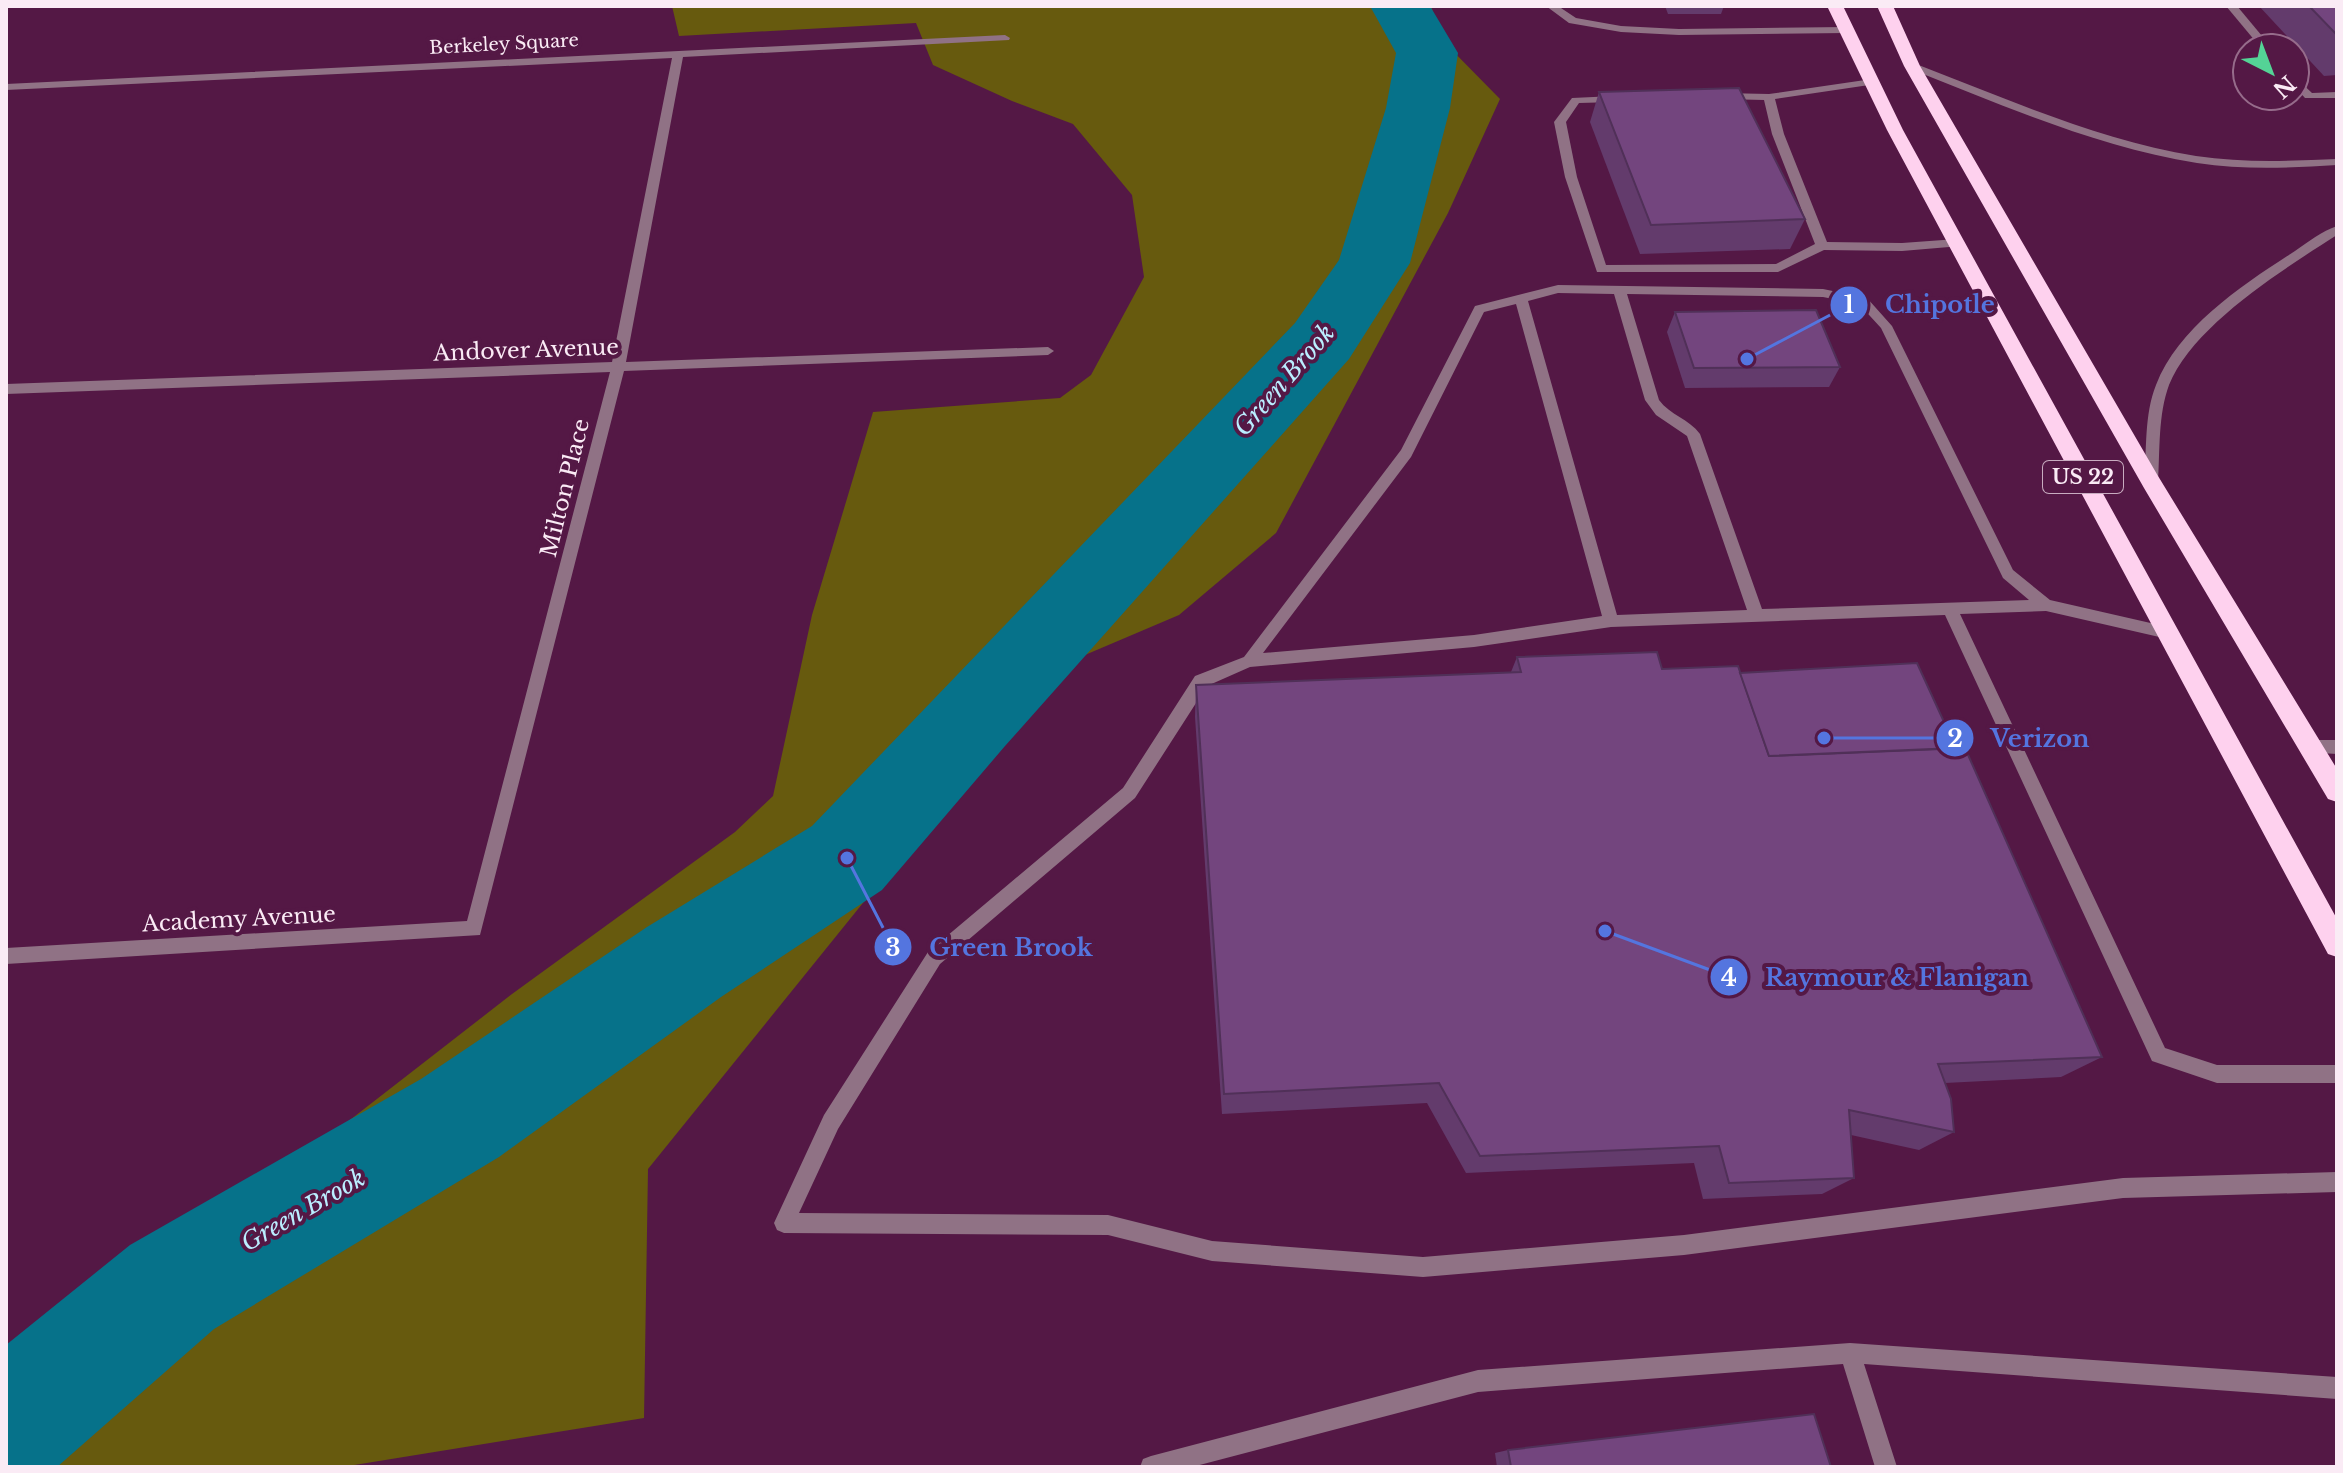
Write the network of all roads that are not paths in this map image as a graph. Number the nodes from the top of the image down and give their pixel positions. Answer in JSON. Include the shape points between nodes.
{"nodes":[{"id":1,"x":1551,"y":6,"type":"edge"},
{"id":2,"x":1835,"y":6,"type":"edge"},
{"id":3,"x":1885,"y":6,"type":"edge"},
{"id":4,"x":2231,"y":6,"type":"edge"},
{"id":5,"x":1846,"y":30,"type":"junction"},
{"id":6,"x":2253,"y":32,"type":"edge"},
{"id":7,"x":1005,"y":38,"type":"dead end"},
{"id":8,"x":678,"y":54,"type":"junction"},
{"id":9,"x":1912,"y":66,"type":"junction"},
{"id":10,"x":1872,"y":82,"type":"junction"},
{"id":11,"x":6,"y":87,"type":"edge"},
{"id":12,"x":2337,"y":95,"type":"edge"},
{"id":13,"x":1708,"y":96,"type":"edge"},
{"id":14,"x":2311,"y":96,"type":"edge"},
{"id":15,"x":1769,"y":97,"type":"junction"},
{"id":16,"x":1632,"y":98,"type":"edge"},
{"id":17,"x":2337,"y":162,"type":"edge"},
{"id":18,"x":2337,"y":230,"type":"edge"},
{"id":19,"x":1957,"y":243,"type":"junction"},
{"id":20,"x":1822,"y":246,"type":"junction"},
{"id":21,"x":1619,"y":290,"type":"junction"},
{"id":22,"x":1521,"y":299,"type":"junction"},
{"id":23,"x":1048,"y":351,"type":"dead end"},
{"id":24,"x":618,"y":367,"type":"junction"},
{"id":25,"x":6,"y":389,"type":"edge"},
{"id":26,"x":2151,"y":482,"type":"junction"},
{"id":27,"x":2046,"y":605,"type":"junction"},
{"id":28,"x":1950,"y":609,"type":"junction"},
{"id":29,"x":1757,"y":616,"type":"junction"},
{"id":30,"x":1611,"y":621,"type":"junction"},
{"id":31,"x":2168,"y":633,"type":"junction"},
{"id":32,"x":1249,"y":661,"type":"junction"},
{"id":33,"x":2310,"y":747,"type":"junction"},
{"id":34,"x":2337,"y":747,"type":"edge"},
{"id":35,"x":2337,"y":791,"type":"edge"},
{"id":36,"x":474,"y":929,"type":"joint"},
{"id":37,"x":2337,"y":945,"type":"edge"},
{"id":38,"x":6,"y":956,"type":"edge"},
{"id":39,"x":2337,"y":1074,"type":"edge"},
{"id":40,"x":2337,"y":1182,"type":"edge"},
{"id":41,"x":1850,"y":1353,"type":"junction"},
{"id":42,"x":2337,"y":1388,"type":"edge"},
{"id":43,"x":1151,"y":1467,"type":"edge"},
{"id":44,"x":1886,"y":1467,"type":"edge"}],
"edges":[{"from":1,"to":5,"type":"street","via":[[1573,21],[1621,29]]},
{"from":2,"to":5,"type":"highway","number":"US 22"},
{"from":3,"to":9,"type":"highway","number":"US 22"},
{"from":4,"to":6,"type":"street"},
{"from":5,"to":10,"type":"highway","number":"US 22"},
{"from":7,"to":8,"type":"street","name":"Berkeley Square"},
{"from":8,"to":11,"type":"street","name":"Berkeley Square"},
{"from":8,"to":24,"type":"street","name":"Milton Place"},
{"from":9,"to":17,"type":"street","via":[[2080,129],[2180,157],[2238,163]]},
{"from":9,"to":26,"type":"highway","number":"US 22"},
{"from":10,"to":15,"type":"street"},
{"from":10,"to":19,"type":"highway","number":"US 22"},
{"from":12,"to":14,"type":"street"},
{"from":13,"to":15,"type":"street"},
{"from":15,"to":20,"type":"street"},
{"from":16,"to":20,"type":"street","via":[[1576,100],[1560,122],[1571,177],[1601,269],[1778,268]]},
{"from":18,"to":26,"type":"street","via":[[2218,314],[2177,359],[2158,406]]},
{"from":19,"to":20,"type":"street"},
{"from":19,"to":31,"type":"highway","number":"US 22"},
{"from":21,"to":22,"type":"street","via":[[1558,289]]},
{"from":21,"to":27,"type":"street","via":[[1823,293],[1863,301],[1886,326],[2008,574]]},
{"from":21,"to":29,"type":"street","via":[[1652,400],[1658,411],[1693,434]]},
{"from":22,"to":30,"type":"street"},
{"from":22,"to":32,"type":"street","via":[[1479,309],[1406,453]]},
{"from":23,"to":24,"type":"street","name":"Andover Avenue"},
{"from":24,"to":25,"type":"street","name":"Andover Avenue"},
{"from":24,"to":36,"type":"street","name":"Milton Place"},
{"from":26,"to":33,"type":"highway","number":"US 22"},
{"from":27,"to":28,"type":"street"},
{"from":27,"to":31,"type":"street"},
{"from":28,"to":29,"type":"street"},
{"from":28,"to":39,"type":"street","via":[[2159,1055],[2217,1074]]},
{"from":29,"to":30,"type":"street"},
{"from":30,"to":32,"type":"street","via":[[1474,641]]},
{"from":31,"to":37,"type":"highway","number":"US 22"},
{"from":32,"to":40,"type":"street","via":[[1201,681],[1129,793],[934,958],[831,1122],[784,1223],[1108,1225],[1212,1251],[1423,1267],[1684,1245],[2123,1188]]},
{"from":33,"to":34,"type":"street"},
{"from":33,"to":35,"type":"highway","number":"US 22"},
{"from":36,"to":38,"type":"street","name":"Academy Avenue"},
{"from":41,"to":42,"type":"street"},
{"from":41,"to":43,"type":"street","via":[[1478,1381]]},
{"from":41,"to":44,"type":"street"}]}
